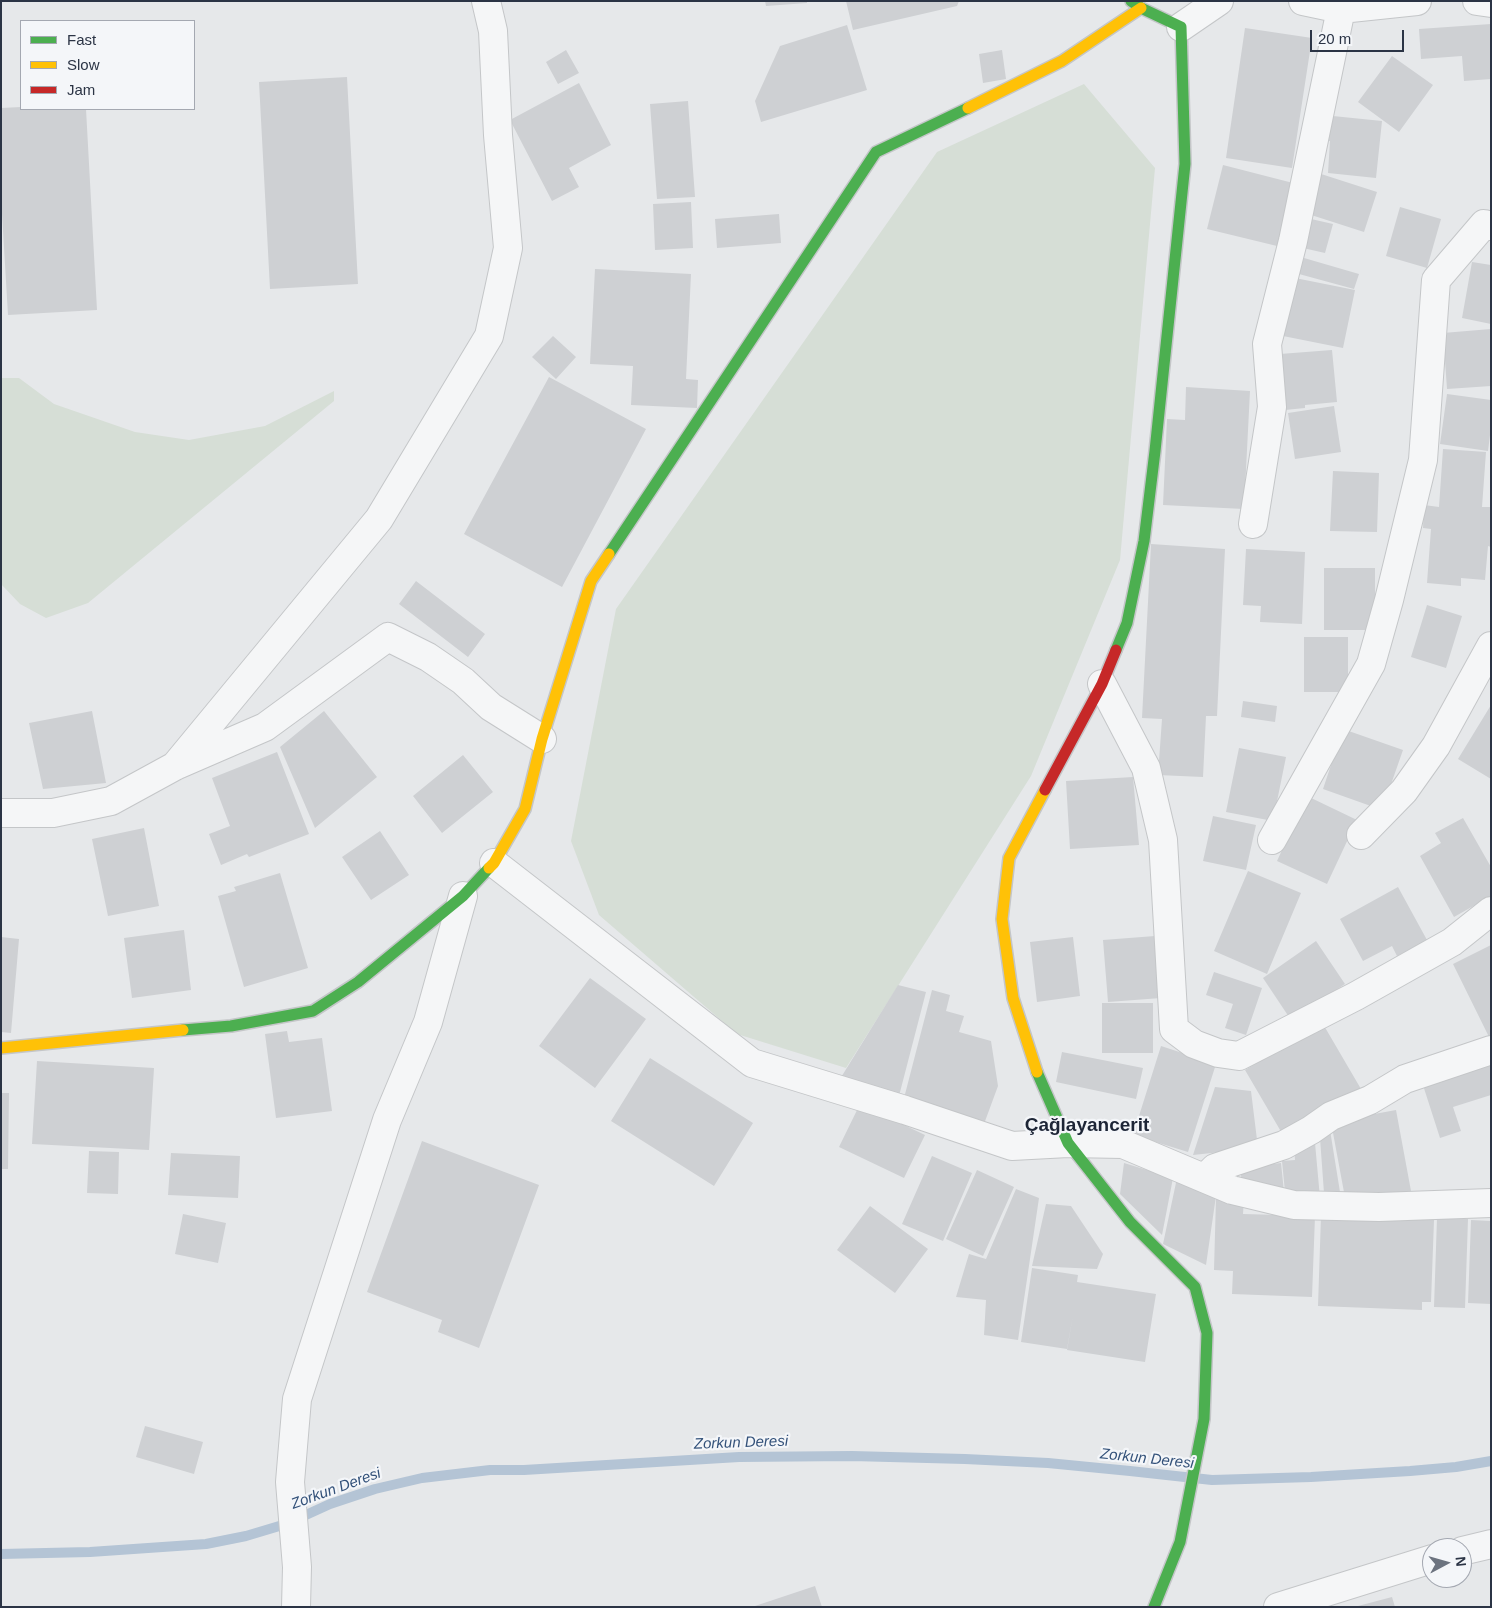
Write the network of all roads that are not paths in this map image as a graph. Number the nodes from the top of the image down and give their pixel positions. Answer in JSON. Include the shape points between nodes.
{"nodes":[{"id":1,"x":486,"y":1,"type":"edge"},
{"id":2,"x":1131,"y":1,"type":"edge"},
{"id":3,"x":1219,"y":1,"type":"edge"},
{"id":4,"x":1303,"y":1,"type":"edge"},
{"id":5,"x":1417,"y":1,"type":"edge"},
{"id":6,"x":1477,"y":1,"type":"edge"},
{"id":7,"x":1491,"y":3,"type":"edge"},
{"id":8,"x":1141,"y":8,"type":"junction"},
{"id":9,"x":1341,"y":9,"type":"junction"},
{"id":10,"x":1181,"y":27,"type":"junction"},
{"id":11,"x":1491,"y":226,"type":"edge"},
{"id":12,"x":1253,"y":524,"type":"dead end"},
{"id":13,"x":1491,"y":646,"type":"edge"},
{"id":14,"x":1102,"y":684,"type":"junction"},
{"id":15,"x":542,"y":739,"type":"junction"},
{"id":16,"x":175,"y":766,"type":"junction"},
{"id":17,"x":1,"y":813,"type":"edge"},
{"id":18,"x":1361,"y":835,"type":"dead end"},
{"id":19,"x":1272,"y":840,"type":"dead end"},
{"id":20,"x":494,"y":863,"type":"junction"},
{"id":21,"x":463,"y":896,"type":"junction"},
{"id":22,"x":1491,"y":911,"type":"edge"},
{"id":23,"x":1,"y":1048,"type":"edge"},
{"id":24,"x":1491,"y":1050,"type":"edge"},
{"id":25,"x":1068,"y":1143,"type":"junction"},
{"id":26,"x":1205,"y":1178,"type":"junction"},
{"id":27,"x":1491,"y":1203,"type":"edge"},
{"id":28,"x":1491,"y":1544,"type":"edge"},
{"id":29,"x":1472,"y":1549,"type":"edge"},
{"id":30,"x":1422,"y":1562,"type":"edge"},
{"id":31,"x":296,"y":1607,"type":"edge"},
{"id":32,"x":1154,"y":1607,"type":"edge"},
{"id":33,"x":1278,"y":1607,"type":"edge"}],
"edges":[{"from":1,"to":16,"type":"street","via":[[493,31],[508,248],[489,336],[379,519]]},
{"from":2,"to":8,"type":"main road"},
{"from":3,"to":10,"type":"street"},
{"from":4,"to":9,"type":"street"},
{"from":5,"to":9,"type":"street"},
{"from":6,"to":7,"type":"street"},
{"from":8,"to":10,"type":"main road"},
{"from":8,"to":15,"type":"main road","via":[[1062,62],[876,152],[590,581]]},
{"from":9,"to":12,"type":"street","via":[[1293,241],[1267,344],[1272,407]]},
{"from":10,"to":14,"type":"main road","via":[[1185,164],[1155,451],[1144,541],[1127,623]]},
{"from":11,"to":19,"type":"street","via":[[1484,224],[1436,280],[1423,460],[1371,664]]},
{"from":13,"to":18,"type":"street","via":[[1436,746],[1404,791]]},
{"from":14,"to":22,"type":"street","via":[[1146,768],[1163,840],[1174,1029],[1194,1044],[1218,1053],[1239,1056],[1452,942]]},
{"from":14,"to":25,"type":"main road","via":[[1009,858],[1002,919],[1013,998],[1034,1065]]},
{"from":15,"to":16,"type":"street","via":[[491,707],[463,681],[428,657],[388,638],[265,727]]},
{"from":15,"to":20,"type":"main road","via":[[525,809]]},
{"from":16,"to":17,"type":"street","via":[[111,801],[53,813]]},
{"from":20,"to":21,"type":"main road"},
{"from":20,"to":25,"type":"street","via":[[752,1063],[1012,1146]]},
{"from":21,"to":23,"type":"main road","via":[[358,982],[313,1011],[231,1026]]},
{"from":21,"to":31,"type":"street","via":[[428,1022],[386,1120],[297,1399],[290,1482],[297,1567]]},
{"from":24,"to":26,"type":"street","via":[[1405,1079],[1370,1100],[1331,1116],[1284,1145],[1215,1168]]},
{"from":25,"to":26,"type":"street","via":[[1123,1144]]},
{"from":25,"to":32,"type":"main road","via":[[1130,1222],[1195,1287],[1207,1333],[1204,1419],[1180,1542]]},
{"from":26,"to":27,"type":"street","via":[[1232,1190],[1294,1205],[1378,1207]]},
{"from":28,"to":29,"type":"street"},
{"from":30,"to":33,"type":"street"}]}
